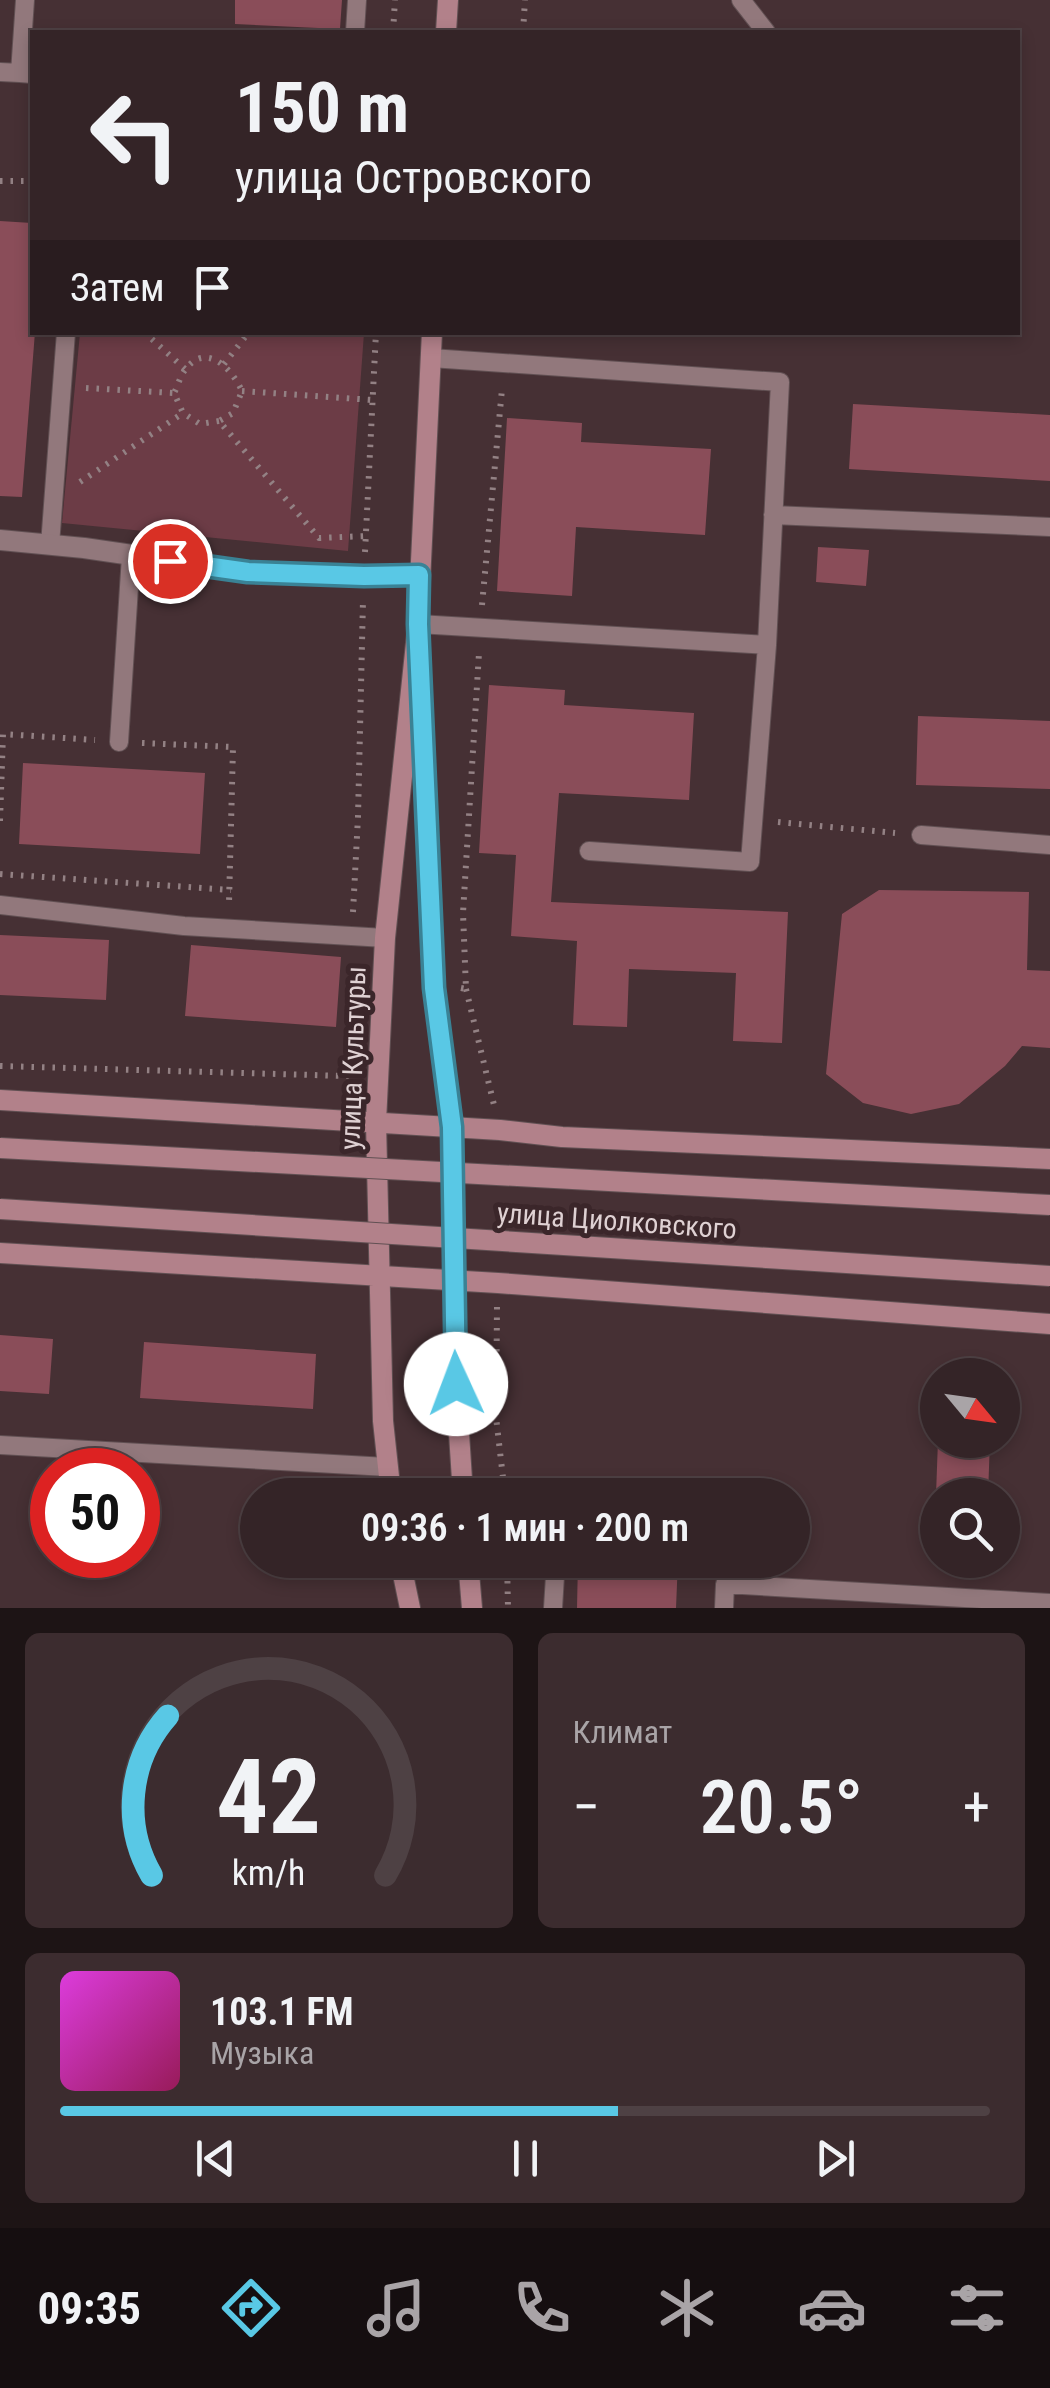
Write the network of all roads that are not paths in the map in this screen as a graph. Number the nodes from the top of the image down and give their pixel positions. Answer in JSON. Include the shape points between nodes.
{"nodes":[{"id":1,"x":25,"y":0,"type":"edge"},
{"id":2,"x":357,"y":0,"type":"edge"},
{"id":3,"x":448,"y":0,"type":"edge"},
{"id":4,"x":741,"y":0,"type":"edge"},
{"id":5,"x":355,"y":30,"type":"edge"},
{"id":6,"x":446,"y":30,"type":"edge"},
{"id":7,"x":764,"y":30,"type":"edge"},
{"id":8,"x":0,"y":72,"type":"edge"},
{"id":9,"x":26,"y":74,"type":"edge"},
{"id":10,"x":66,"y":335,"type":"edge"},
{"id":11,"x":432,"y":335,"type":"edge"},
{"id":12,"x":430,"y":358,"type":"junction"},
{"id":13,"x":773,"y":515,"type":"junction"},
{"id":14,"x":1050,"y":526,"type":"edge"},
{"id":15,"x":0,"y":540,"type":"edge"},
{"id":16,"x":50,"y":544,"type":"junction"},
{"id":17,"x":131,"y":556,"type":"junction"},
{"id":18,"x":419,"y":575,"type":"junction"},
{"id":19,"x":418,"y":624,"type":"junction"},
{"id":20,"x":767,"y":645,"type":"junction"},
{"id":21,"x":119,"y":742,"type":"road end"},
{"id":22,"x":921,"y":836,"type":"road end"},
{"id":23,"x":1050,"y":844,"type":"edge"},
{"id":24,"x":589,"y":851,"type":"dead end"},
{"id":25,"x":0,"y":905,"type":"edge"},
{"id":26,"x":384,"y":938,"type":"junction"},
{"id":27,"x":0,"y":1100,"type":"edge"},
{"id":28,"x":376,"y":1122,"type":"junction"},
{"id":29,"x":452,"y":1127,"type":"junction"},
{"id":30,"x":0,"y":1148,"type":"edge"},
{"id":31,"x":1050,"y":1159,"type":"edge"},
{"id":32,"x":1050,"y":1205,"type":"edge"},
{"id":33,"x":0,"y":1209,"type":"edge"},
{"id":34,"x":0,"y":1253,"type":"edge"},
{"id":35,"x":378,"y":1275,"type":"junction"},
{"id":36,"x":1050,"y":1276,"type":"edge"},
{"id":37,"x":454,"y":1280,"type":"junction"},
{"id":38,"x":1050,"y":1324,"type":"edge"},
{"id":39,"x":0,"y":1445,"type":"edge"},
{"id":40,"x":387,"y":1467,"type":"junction"},
{"id":41,"x":389,"y":1478,"type":"edge"},
{"id":42,"x":463,"y":1478,"type":"edge"},
{"id":43,"x":404,"y":1578,"type":"edge"},
{"id":44,"x":470,"y":1578,"type":"edge"},
{"id":45,"x":555,"y":1578,"type":"edge"},
{"id":46,"x":1050,"y":1603,"type":"edge"},
{"id":47,"x":410,"y":1608,"type":"edge"},
{"id":48,"x":472,"y":1608,"type":"edge"},
{"id":49,"x":553,"y":1608,"type":"edge"},
{"id":50,"x":724,"y":1608,"type":"edge"}],
"edges":[{"from":1,"to":9,"type":"lane"},
{"from":2,"to":5,"type":"lane"},
{"from":3,"to":6,"type":"main road"},
{"from":4,"to":7,"type":"lane"},
{"from":8,"to":9,"type":"lane"},
{"from":10,"to":16,"type":"lane"},
{"from":11,"to":12,"type":"main road","name":"улица Культуры"},
{"from":12,"to":13,"type":"lane","via":[[780,382]]},
{"from":12,"to":18,"type":"main road","name":"улица Культуры"},
{"from":13,"to":14,"type":"lane"},
{"from":13,"to":20,"type":"lane"},
{"from":15,"to":16,"type":"street"},
{"from":16,"to":17,"type":"street"},
{"from":17,"to":18,"type":"street","via":[[248,572]]},
{"from":17,"to":21,"type":"lane"},
{"from":18,"to":19,"type":"main road","name":"улица Культуры"},
{"from":19,"to":20,"type":"lane"},
{"from":19,"to":26,"type":"main road","name":"улица Культуры"},
{"from":19,"to":29,"type":"main road","name":"улица Культуры","via":[[434,988]]},
{"from":20,"to":24,"type":"lane","via":[[750,862]]},
{"from":22,"to":23,"type":"lane"},
{"from":25,"to":26,"type":"lane","via":[[184,926]]},
{"from":26,"to":28,"type":"main road","name":"улица Культуры"},
{"from":27,"to":28,"type":"main road"},
{"from":28,"to":29,"type":"main road"},
{"from":28,"to":35,"type":"main road","name":"улица Культуры"},
{"from":29,"to":31,"type":"main road"},
{"from":29,"to":37,"type":"main road","name":"улица Культуры"},
{"from":30,"to":32,"type":"main road","name":"улица Циолковского","bridge":true},
{"from":33,"to":36,"type":"main road","name":"улица Циолковского","bridge":true},
{"from":34,"to":35,"type":"main road"},
{"from":35,"to":37,"type":"main road"},
{"from":35,"to":40,"type":"main road","name":"улица Культуры"},
{"from":37,"to":38,"type":"main road"},
{"from":37,"to":42,"type":"main road","name":"улица Культуры"},
{"from":39,"to":40,"type":"lane"},
{"from":40,"to":41,"type":"main road","name":"улица Культуры"},
{"from":43,"to":47,"type":"main road"},
{"from":44,"to":48,"type":"main road"},
{"from":45,"to":49,"type":"lane"},
{"from":46,"to":50,"type":"lane","via":[[725,1584]]}]}
